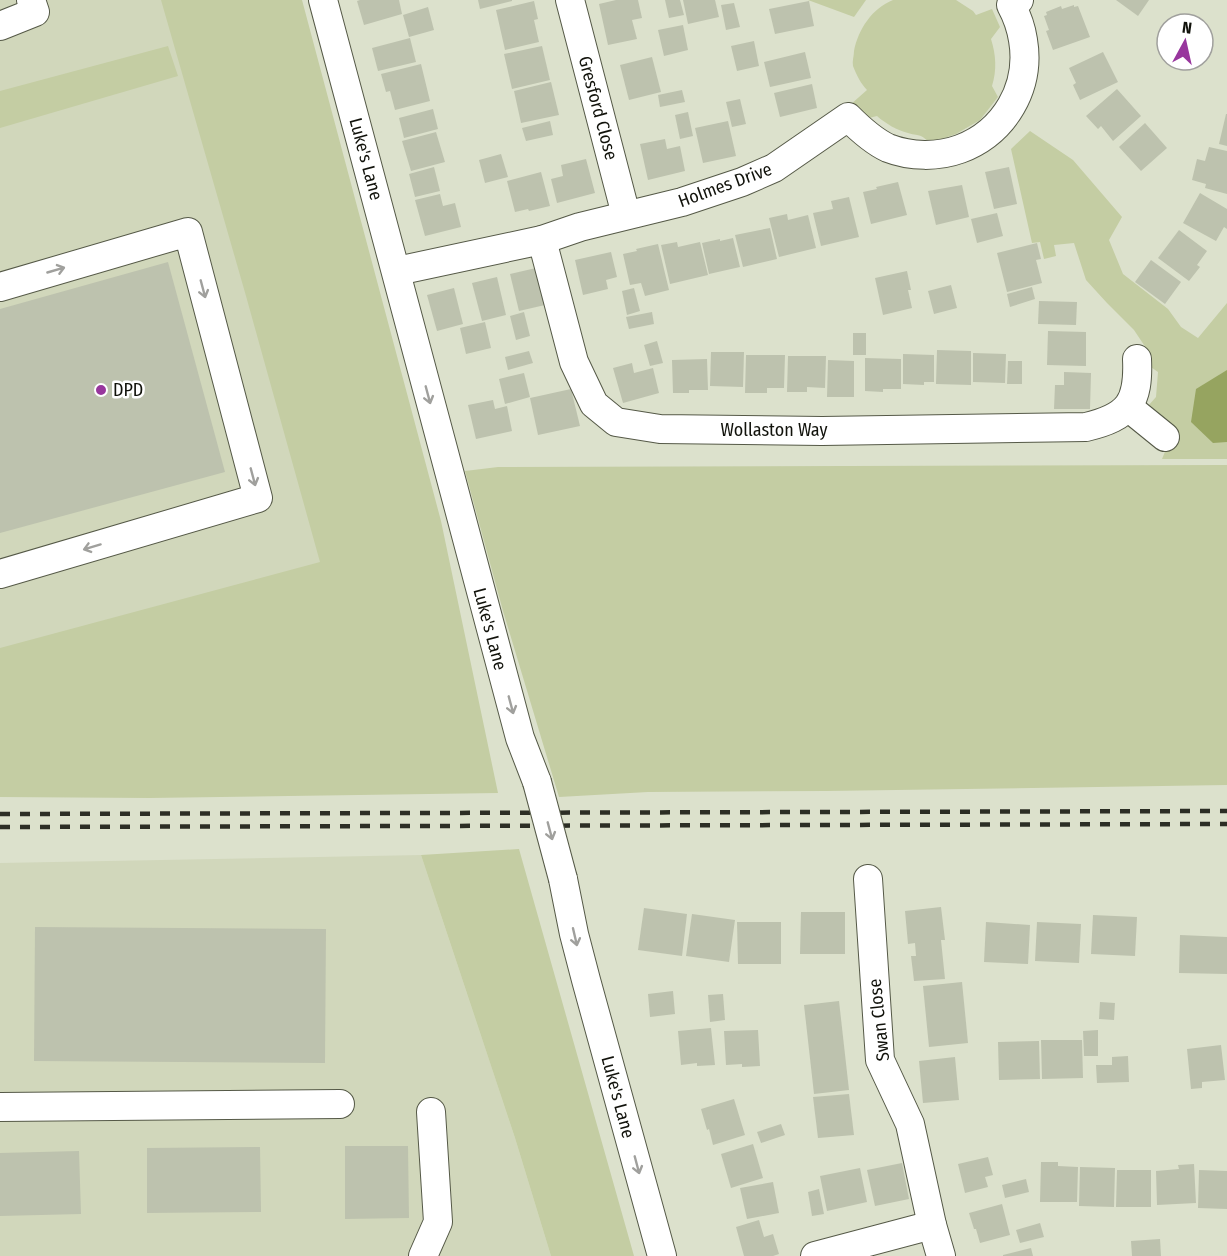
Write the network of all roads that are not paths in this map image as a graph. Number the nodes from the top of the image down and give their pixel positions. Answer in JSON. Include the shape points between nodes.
{"nodes":[{"id":1,"x":31,"y":0,"type":"edge"},
{"id":2,"x":323,"y":0,"type":"edge"},
{"id":3,"x":570,"y":0,"type":"edge"},
{"id":4,"x":1019,"y":0,"type":"edge"},
{"id":5,"x":0,"y":26,"type":"edge"},
{"id":6,"x":626,"y":215,"type":"junction"},
{"id":7,"x":542,"y":240,"type":"junction"},
{"id":8,"x":397,"y":271,"type":"junction"},
{"id":9,"x":0,"y":287,"type":"edge"},
{"id":10,"x":1137,"y":359,"type":"dead end"},
{"id":11,"x":1128,"y":407,"type":"junction"},
{"id":12,"x":1165,"y":437,"type":"dead end"},
{"id":13,"x":0,"y":574,"type":"edge"},
{"id":14,"x":868,"y":879,"type":"dead end"},
{"id":15,"x":340,"y":1104,"type":"dead end"},
{"id":16,"x":0,"y":1107,"type":"edge"},
{"id":17,"x":431,"y":1112,"type":"dead end"},
{"id":18,"x":932,"y":1226,"type":"junction"},
{"id":19,"x":423,"y":1256,"type":"edge"},
{"id":20,"x":662,"y":1256,"type":"edge"},
{"id":21,"x":815,"y":1256,"type":"edge"},
{"id":22,"x":941,"y":1256,"type":"edge"}],
"edges":[{"from":1,"to":5,"type":"street","via":[[35,12]]},
{"from":2,"to":8,"type":"street","name":"Luke's Lane"},
{"from":3,"to":6,"type":"street","name":"Gresford Close"},
{"from":4,"to":6,"type":"street","name":"Holmes Drive","via":[[1011,5],[1019,21],[1025,57],[1019,90],[1005,118],[968,146],[935,154],[904,152],[870,137],[848,117],[774,168],[682,202]]},
{"from":6,"to":7,"type":"street","name":"Holmes Drive"},
{"from":7,"to":8,"type":"street","name":"Holmes Drive"},
{"from":7,"to":11,"type":"street","name":"Wollaston Way","via":[[574,362],[594,404],[616,422],[660,429],[729,430],[1086,426],[1116,417]]},
{"from":8,"to":20,"type":"street","name":"Luke's Lane","one_way":true,"bridge":true},
{"from":9,"to":13,"type":"street","one_way":true,"via":[[188,232],[258,498]]},
{"from":10,"to":11,"type":"street","via":[[1135,396]]},
{"from":11,"to":12,"type":"street"},
{"from":14,"to":18,"type":"street","name":"Swan Close","via":[[880,1060],[910,1124]]},
{"from":15,"to":16,"type":"street"},
{"from":17,"to":19,"type":"street","via":[[438,1222]]},
{"from":18,"to":21,"type":"street"},
{"from":18,"to":22,"type":"street","name":"Swan Close"}]}
